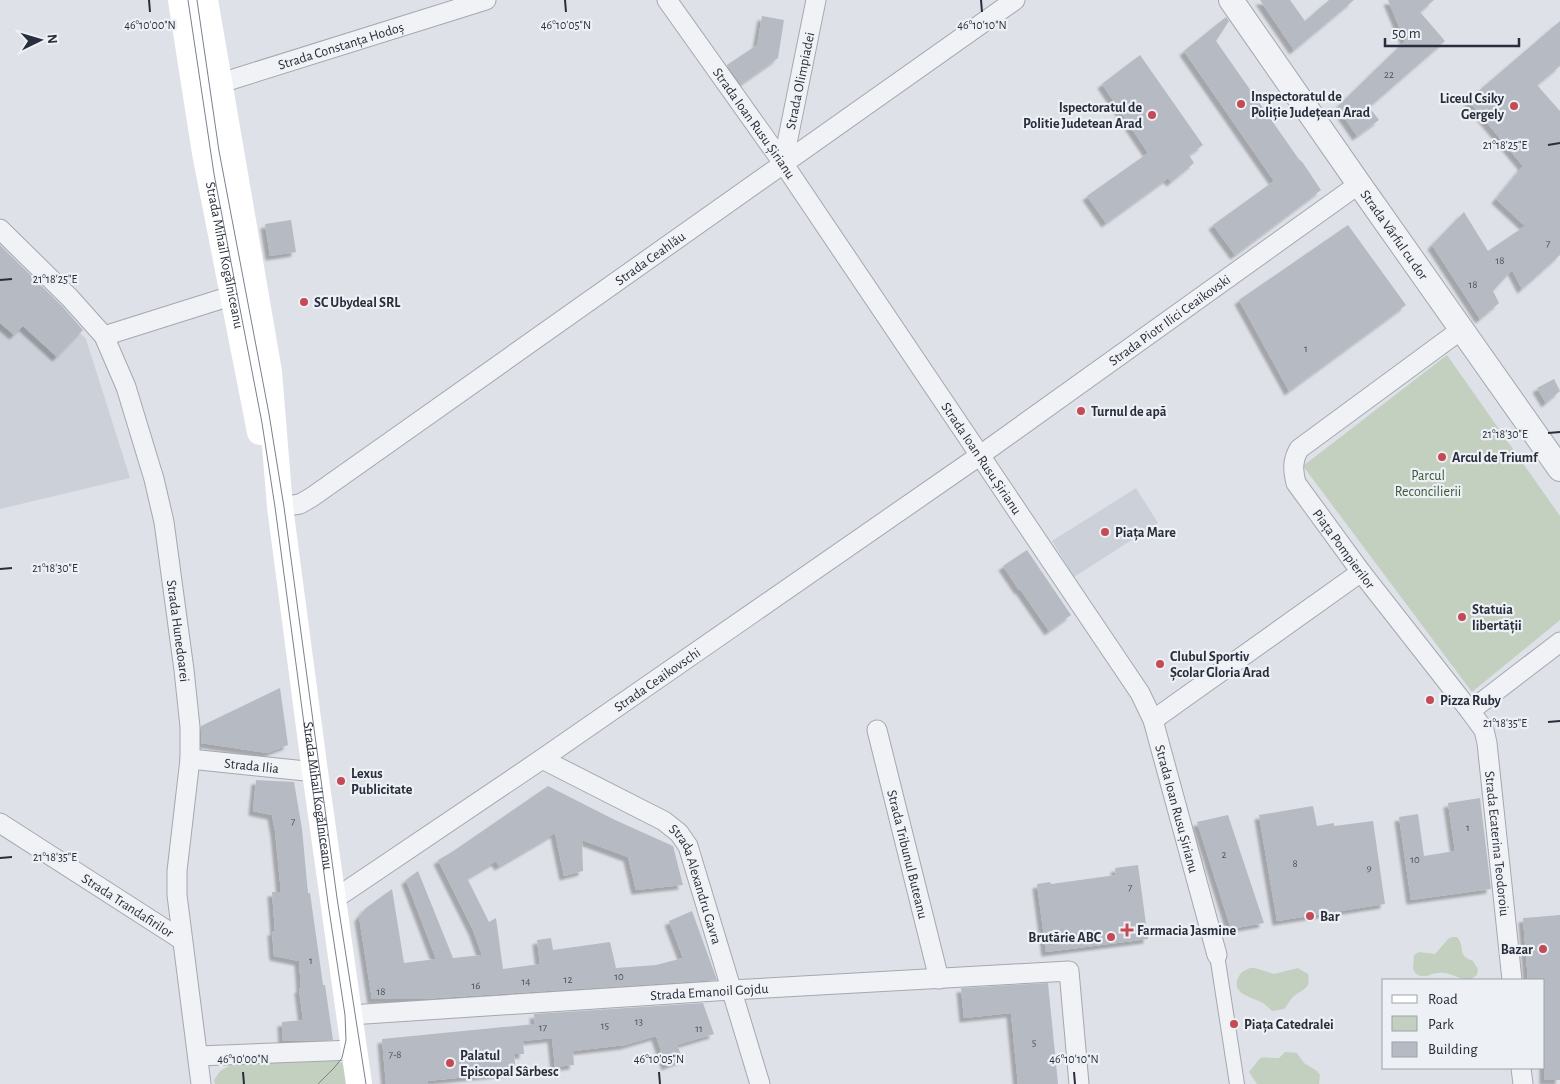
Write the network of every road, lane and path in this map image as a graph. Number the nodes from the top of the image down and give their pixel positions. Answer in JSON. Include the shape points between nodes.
{"nodes":[{"id":1,"x":181,"y":0,"type":"edge"},
{"id":2,"x":205,"y":0,"type":"edge"},
{"id":3,"x":486,"y":0,"type":"edge"},
{"id":4,"x":667,"y":0,"type":"edge"},
{"id":5,"x":816,"y":0,"type":"edge"},
{"id":6,"x":1015,"y":0,"type":"edge"},
{"id":7,"x":1231,"y":0,"type":"edge"},
{"id":8,"x":207,"y":87,"type":"junction"},
{"id":9,"x":783,"y":163,"type":"junction"},
{"id":10,"x":1359,"y":184,"type":"junction"},
{"id":11,"x":0,"y":229,"type":"edge"},
{"id":12,"x":234,"y":295,"type":"junction"},
{"id":13,"x":1462,"y":329,"type":"junction"},
{"id":14,"x":104,"y":336,"type":"junction"},
{"id":15,"x":979,"y":456,"type":"junction"},
{"id":16,"x":1560,"y":469,"type":"edge"},
{"id":17,"x":280,"y":507,"type":"junction"},
{"id":18,"x":1360,"y":572,"type":"junction"},
{"id":19,"x":1560,"y":642,"type":"edge"},
{"id":20,"x":1470,"y":711,"type":"junction"},
{"id":21,"x":1153,"y":720,"type":"junction"},
{"id":22,"x":877,"y":730,"type":"dead end"},
{"id":23,"x":542,"y":759,"type":"junction"},
{"id":24,"x":190,"y":760,"type":"junction"},
{"id":25,"x":315,"y":772,"type":"junction"},
{"id":26,"x":0,"y":823,"type":"edge"},
{"id":27,"x":333,"y":900,"type":"junction"},
{"id":28,"x":182,"y":940,"type":"junction"},
{"id":29,"x":1217,"y":955,"type":"joint"},
{"id":30,"x":939,"y":979,"type":"junction"},
{"id":31,"x":1512,"y":979,"type":"edge"},
{"id":32,"x":732,"y":990,"type":"junction"},
{"id":33,"x":350,"y":1015,"type":"junction"},
{"id":34,"x":354,"y":1050,"type":"junction"},
{"id":35,"x":198,"y":1056,"type":"junction"},
{"id":36,"x":1521,"y":1069,"type":"edge"},
{"id":37,"x":201,"y":1084,"type":"edge"},
{"id":38,"x":359,"y":1084,"type":"edge"},
{"id":39,"x":760,"y":1084,"type":"edge"},
{"id":40,"x":1079,"y":1084,"type":"edge"},
{"id":41,"x":1237,"y":1084,"type":"edge"},
{"id":42,"x":1523,"y":1084,"type":"edge"}],
"edges":[{"from":1,"to":8,"type":"main road","name":"Strada Mihail Kogălniceanu"},
{"from":2,"to":8,"type":"main road","name":"Strada Mihail Kogălniceanu"},
{"from":3,"to":8,"type":"street","name":"Strada Constanța Hodoș"},
{"from":4,"to":9,"type":"street","name":"Strada Ioan Rusu Șirianu"},
{"from":5,"to":9,"type":"street","name":"Strada Olimpiadei"},
{"from":6,"to":9,"type":"street","name":"Strada Ceahlău"},
{"from":7,"to":10,"type":"street","name":"Strada Vârful cu dor"},
{"from":8,"to":12,"type":"main road","name":"Strada Mihail Kogălniceanu","via":[[205,153]]},
{"from":8,"to":17,"type":"main road","name":"Strada Mihail Kogălniceanu","via":[[269,372]]},
{"from":9,"to":15,"type":"street","name":"Strada Ioan Rusu Șirianu"},
{"from":9,"to":17,"type":"street","name":"Strada Ceahlău","via":[[312,497],[300,504]]},
{"from":10,"to":13,"type":"street","name":"Strada Vârful cu dor"},
{"from":10,"to":15,"type":"street","name":"Strada Piotr Ilici Ceaikovski"},
{"from":11,"to":14,"type":"street","name":"Strada Hunedoarei"},
{"from":12,"to":14,"type":"street"},
{"from":12,"to":17,"type":"main road","name":"Strada Mihail Kogălniceanu","via":[[256,414]]},
{"from":13,"to":16,"type":"street","name":"Strada Vârful cu dor"},
{"from":13,"to":18,"type":"street","name":"Piața Pompierilor","via":[[1299,449],[1295,456],[1296,483]]},
{"from":14,"to":24,"type":"street","name":"Strada Hunedoarei","via":[[126,386],[164,522],[184,670]]},
{"from":15,"to":21,"type":"street","name":"Strada Ioan Rusu Șirianu","via":[[1140,693]]},
{"from":15,"to":23,"type":"street","name":"Strada Ceaikovschi"},
{"from":17,"to":25,"type":"main road","name":"Strada Mihail Kogălniceanu"},
{"from":18,"to":20,"type":"street","name":"Piața Pompierilor"},
{"from":18,"to":21,"type":"street"},
{"from":19,"to":20,"type":"street"},
{"from":20,"to":31,"type":"street","name":"Strada Ecaterina Teodoroiu","via":[[1484,730],[1487,743]]},
{"from":21,"to":29,"type":"street","name":"Strada Ioan Rusu Șirianu"},
{"from":22,"to":30,"type":"street","name":"Strada Tribunul Buteanu"},
{"from":23,"to":27,"type":"street","name":"Strada Ceaikovschi"},
{"from":23,"to":32,"type":"street","name":"Strada Alexandru Gavra","via":[[664,821],[678,833],[688,846]]},
{"from":24,"to":25,"type":"street","name":"Strada Ilia"},
{"from":24,"to":28,"type":"street","name":"Strada Hunedoarei","via":[[177,871]]},
{"from":25,"to":27,"type":"main road","name":"Strada Mihail Kogălniceanu"},
{"from":26,"to":28,"type":"street","name":"Strada Trandafirilor"},
{"from":27,"to":33,"type":"main road","name":"Strada Mihail Kogălniceanu"},
{"from":28,"to":35,"type":"street","name":"Strada Hunedoarei"},
{"from":29,"to":41,"type":"street"},
{"from":30,"to":32,"type":"street","name":"Strada Emanoil Gojdu"},
{"from":30,"to":40,"type":"street","name":"Strada Emanoil Gojdu","via":[[1069,971]]},
{"from":32,"to":33,"type":"street","name":"Strada Emanoil Gojdu"},
{"from":32,"to":39,"type":"street","name":"Strada Alexandru Gavra"},
{"from":33,"to":34,"type":"main road","name":"Strada Mihail Kogălniceanu"},
{"from":34,"to":35,"type":"street"},
{"from":34,"to":38,"type":"main road","name":"Strada Mihail Kogălniceanu"},
{"from":35,"to":37,"type":"street","name":"Strada Hunedoarei"},
{"from":36,"to":42,"type":"street"}]}
